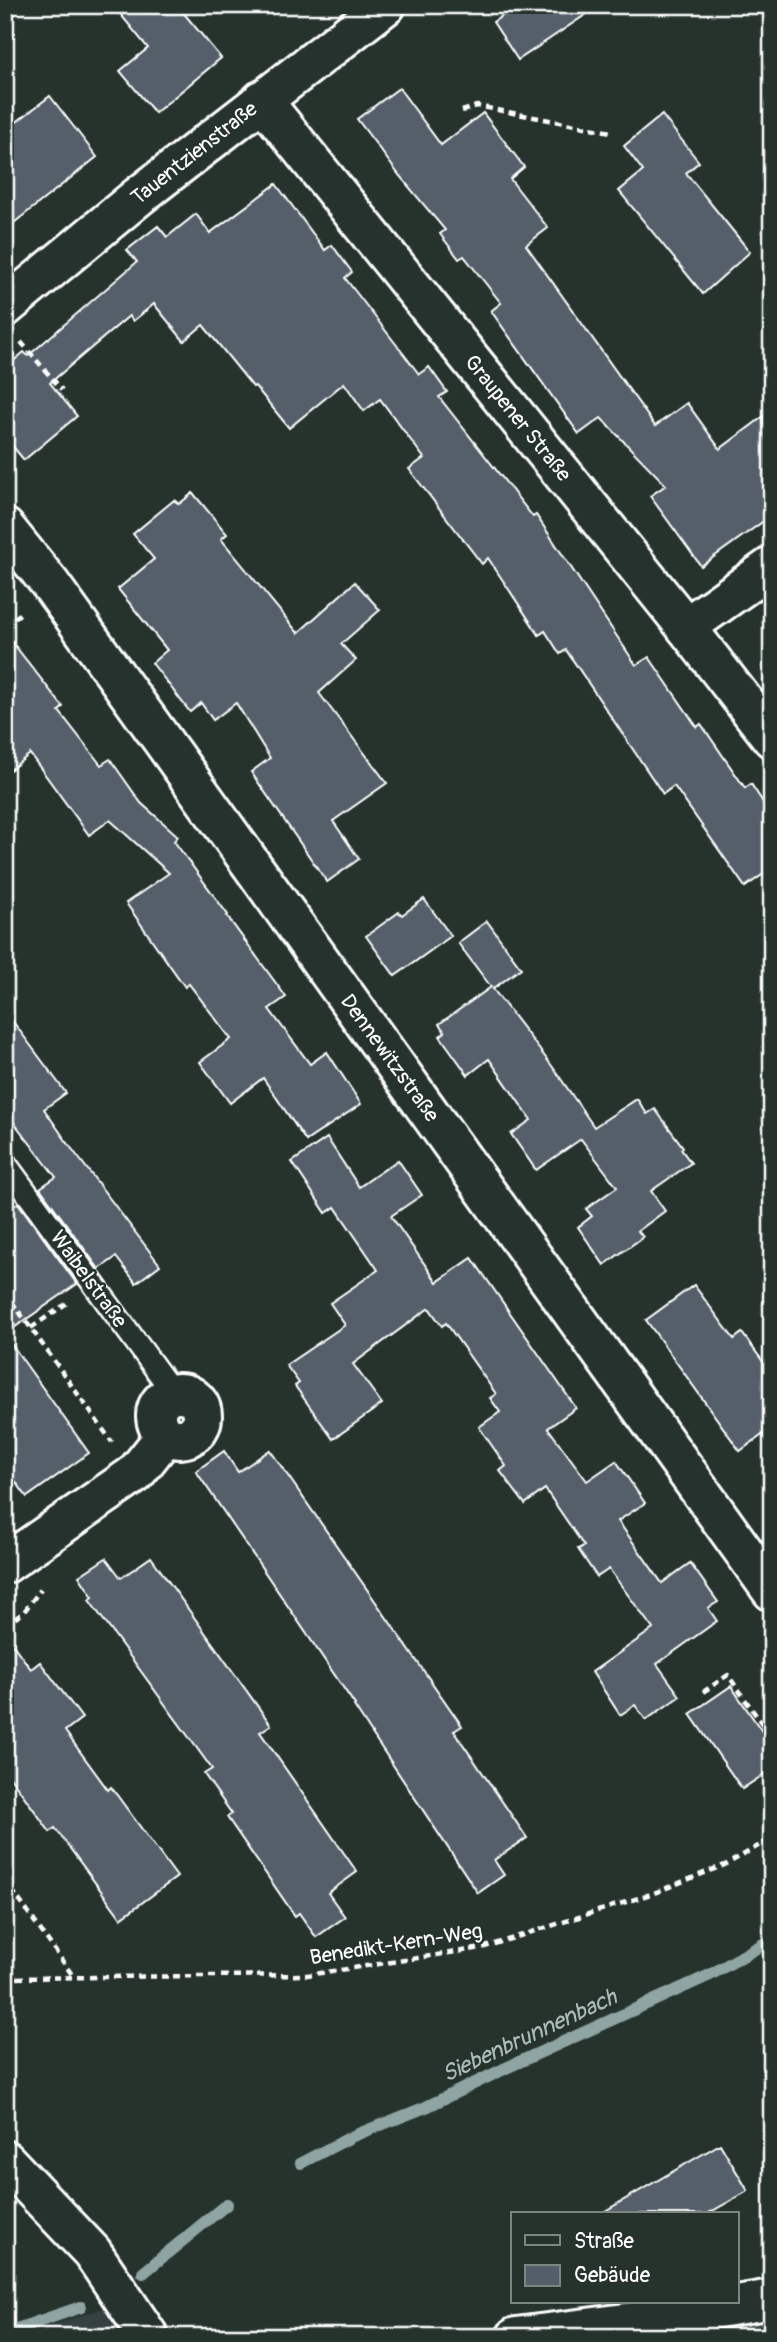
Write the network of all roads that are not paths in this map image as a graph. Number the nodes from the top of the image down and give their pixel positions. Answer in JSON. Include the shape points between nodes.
{"nodes":[{"id":1,"x":386,"y":5,"type":"edge"},
{"id":2,"x":262,"y":100,"type":"junction"},
{"id":3,"x":9,"y":320,"type":"edge"},
{"id":4,"x":5,"y":528,"type":"edge"},
{"id":5,"x":772,"y":566,"type":"edge"},
{"id":6,"x":686,"y":627,"type":"junction"},
{"id":7,"x":772,"y":738,"type":"edge"},
{"id":8,"x":5,"y":1163,"type":"edge"},
{"id":9,"x":174,"y":1394,"type":"joint"},
{"id":10,"x":5,"y":1564,"type":"edge"},
{"id":11,"x":772,"y":1591,"type":"edge"},
{"id":12,"x":5,"y":2160,"type":"edge"},
{"id":13,"x":772,"y":2299,"type":"edge"},
{"id":14,"x":149,"y":2337,"type":"edge"},
{"id":15,"x":516,"y":2337,"type":"edge"}],
"edges":[{"from":1,"to":2,"type":"street","name":"Tauentzienstraße"},
{"from":2,"to":3,"type":"street","name":"Tauentzienstraße","via":[[139,196]]},
{"from":2,"to":6,"type":"street","name":"Graupener Straße"},
{"from":4,"to":11,"type":"street","name":"Dennewitzstraße","via":[[51,585]]},
{"from":5,"to":6,"type":"street"},
{"from":6,"to":7,"type":"street","name":"Graupener Straße"},
{"from":8,"to":9,"type":"lane","name":"Waibelstraße"},
{"from":9,"to":10,"type":"street","name":"Waibelstraße","via":[[161,1402],[156,1416],[166,1435],[135,1474]]},
{"from":12,"to":14,"type":"street","via":[[92,2252]]},
{"from":13,"to":15,"type":"street"}]}
